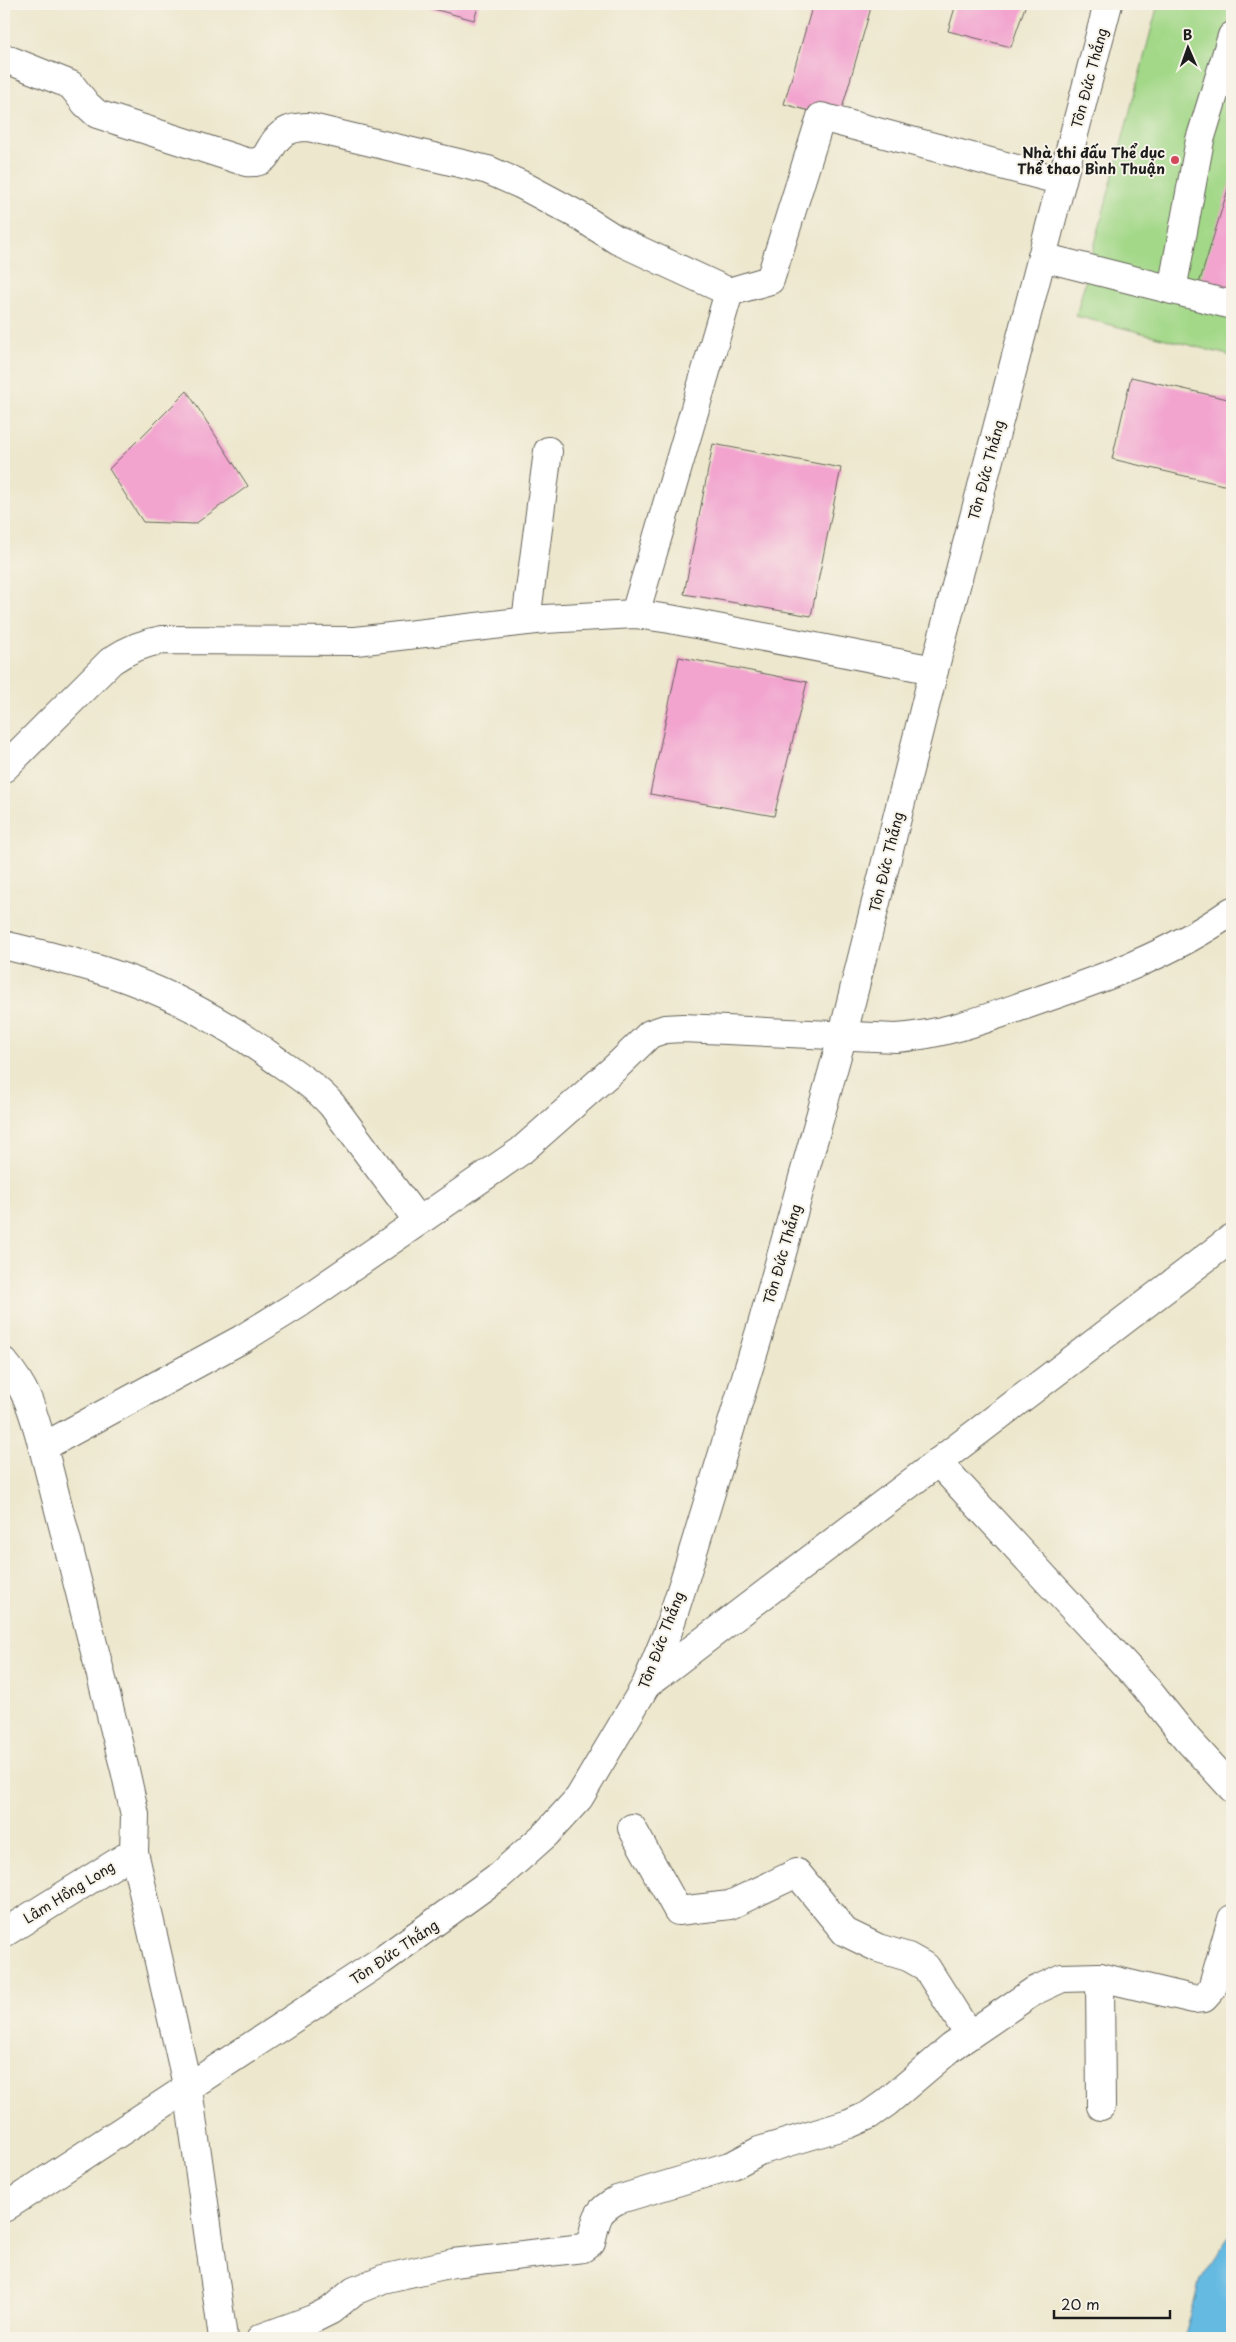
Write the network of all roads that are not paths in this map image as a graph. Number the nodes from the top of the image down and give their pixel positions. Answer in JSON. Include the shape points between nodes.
{"nodes":[{"id":1,"x":1108,"y":4,"type":"edge"},
{"id":2,"x":1232,"y":36,"type":"edge"},
{"id":3,"x":4,"y":58,"type":"edge"},
{"id":4,"x":1062,"y":180,"type":"junction"},
{"id":5,"x":1042,"y":257,"type":"junction"},
{"id":6,"x":1172,"y":290,"type":"junction"},
{"id":7,"x":729,"y":292,"type":"junction"},
{"id":8,"x":1232,"y":305,"type":"edge"},
{"id":9,"x":548,"y":451,"type":"dead end"},
{"id":10,"x":635,"y":614,"type":"junction"},
{"id":11,"x":526,"y":621,"type":"junction"},
{"id":12,"x":934,"y":670,"type":"junction"},
{"id":13,"x":4,"y":768,"type":"edge"},
{"id":14,"x":1232,"y":911,"type":"edge"},
{"id":15,"x":4,"y":945,"type":"edge"},
{"id":16,"x":843,"y":1034,"type":"junction"},
{"id":17,"x":418,"y":1221,"type":"junction"},
{"id":18,"x":1232,"y":1238,"type":"edge"},
{"id":19,"x":4,"y":1362,"type":"edge"},
{"id":20,"x":43,"y":1447,"type":"junction"},
{"id":21,"x":938,"y":1462,"type":"junction"},
{"id":22,"x":646,"y":1685,"type":"junction"},
{"id":23,"x":1232,"y":1788,"type":"edge"},
{"id":24,"x":632,"y":1828,"type":"dead end"},
{"id":25,"x":134,"y":1852,"type":"junction"},
{"id":26,"x":1232,"y":1919,"type":"edge"},
{"id":27,"x":4,"y":1933,"type":"edge"},
{"id":28,"x":1100,"y":1977,"type":"junction"},
{"id":29,"x":969,"y":2035,"type":"junction"},
{"id":30,"x":188,"y":2089,"type":"junction"},
{"id":31,"x":1100,"y":2106,"type":"dead end"},
{"id":32,"x":4,"y":2208,"type":"edge"},
{"id":33,"x":223,"y":2338,"type":"edge"},
{"id":34,"x":261,"y":2338,"type":"edge"}],
"edges":[{"from":1,"to":4,"type":"street","name":"Tôn Đức Thắng"},
{"from":2,"to":6,"type":"street","via":[[1200,140]]},
{"from":3,"to":7,"type":"street","via":[[71,85],[97,114],[246,162],[264,159],[281,135],[296,127],[308,127],[488,170],[576,214],[617,240]]},
{"from":4,"to":5,"type":"street","name":"Tôn Đức Thắng"},
{"from":4,"to":7,"type":"street","via":[[821,117],[770,280]]},
{"from":5,"to":6,"type":"street"},
{"from":5,"to":12,"type":"street","name":"Tôn Đức Thắng"},
{"from":6,"to":8,"type":"street"},
{"from":7,"to":10,"type":"street"},
{"from":9,"to":11,"type":"street"},
{"from":10,"to":11,"type":"street"},
{"from":10,"to":12,"type":"street"},
{"from":11,"to":13,"type":"street","via":[[356,641],[162,640],[146,643],[111,661]]},
{"from":12,"to":16,"type":"street","name":"Tôn Đức Thắng"},
{"from":14,"to":16,"type":"street","via":[[1189,940],[1133,965],[954,1030],[896,1038]]},
{"from":15,"to":17,"type":"street","via":[[132,980],[187,1004],[256,1046],[318,1090]]},
{"from":16,"to":17,"type":"street","via":[[683,1028],[650,1034],[521,1150]]},
{"from":16,"to":22,"type":"street","name":"Tôn Đức Thắng","via":[[763,1321],[682,1589]]},
{"from":17,"to":20,"type":"street","via":[[269,1322]]},
{"from":18,"to":21,"type":"street"},
{"from":19,"to":20,"type":"street","via":[[21,1382],[29,1399]]},
{"from":20,"to":25,"type":"street","via":[[127,1778],[134,1815]]},
{"from":21,"to":22,"type":"street"},
{"from":21,"to":23,"type":"street","via":[[1142,1683],[1186,1739]]},
{"from":22,"to":30,"type":"street","name":"Tôn Đức Thắng","via":[[579,1798],[546,1834],[499,1876],[381,1961]]},
{"from":24,"to":29,"type":"street","via":[[678,1911],[730,1905],[797,1873],[845,1932],[926,1967]]},
{"from":25,"to":27,"type":"street","name":"Lâm Hồng Long"},
{"from":25,"to":30,"type":"street"},
{"from":26,"to":28,"type":"street","via":[[1212,1989],[1204,1998],[1193,1999]]},
{"from":28,"to":29,"type":"street","via":[[1062,1978],[1034,1991]]},
{"from":28,"to":31,"type":"street"},
{"from":29,"to":34,"type":"street","via":[[869,2115],[603,2207],[591,2242],[583,2248],[453,2263],[384,2279],[354,2291],[314,2319]]},
{"from":30,"to":32,"type":"street","name":"Tôn Đức Thắng"},
{"from":30,"to":33,"type":"street"}]}
